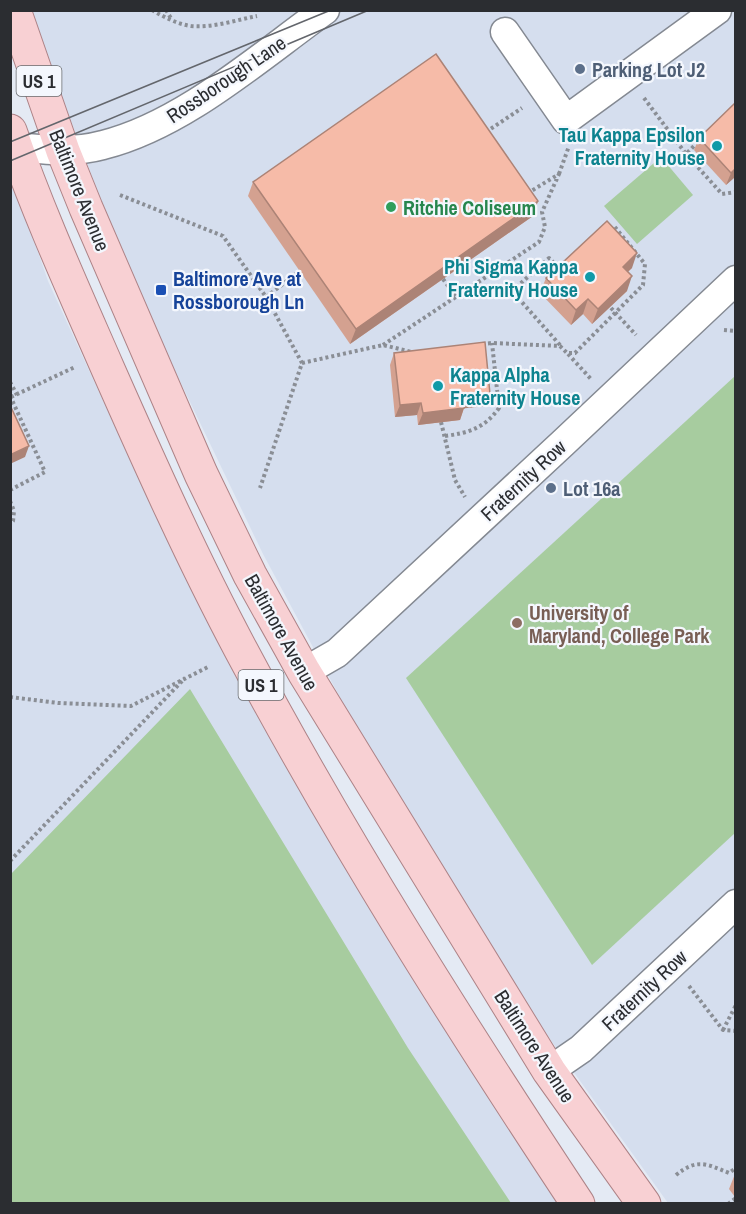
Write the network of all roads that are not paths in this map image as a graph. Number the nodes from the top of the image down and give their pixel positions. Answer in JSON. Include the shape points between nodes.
{"nodes":[{"id":1,"x":14,"y":10,"type":"edge"},
{"id":2,"x":325,"y":10,"type":"edge"},
{"id":3,"x":717,"y":10,"type":"edge"},
{"id":4,"x":505,"y":32,"type":"dead end"},
{"id":5,"x":13,"y":139,"type":"edge"},
{"id":6,"x":63,"y":151,"type":"junction"},
{"id":7,"x":735,"y":280,"type":"edge"},
{"id":8,"x":304,"y":672,"type":"junction"},
{"id":9,"x":735,"y":904,"type":"edge"},
{"id":10,"x":549,"y":1071,"type":"junction"},
{"id":11,"x":578,"y":1203,"type":"edge"},
{"id":12,"x":644,"y":1203,"type":"edge"}],
"edges":[{"from":1,"to":6,"type":"main road","name":"Baltimore Avenue","number":"US 1"},
{"from":2,"to":6,"type":"street","name":"Rossborough Lane","via":[[176,116],[102,146]]},
{"from":3,"to":4,"type":"street","via":[[566,120]]},
{"from":5,"to":6,"type":"street","name":"Rossborough Lane"},
{"from":5,"to":11,"type":"main road","number":"US 1","via":[[85,317],[151,465],[241,650],[364,865]]},
{"from":6,"to":8,"type":"main road","name":"Baltimore Avenue","number":"US 1","via":[[201,474],[250,575]]},
{"from":7,"to":8,"type":"street","name":"Fraternity Row","via":[[337,653]]},
{"from":8,"to":10,"type":"main road","name":"Baltimore Avenue","number":"US 1"},
{"from":9,"to":10,"type":"street","name":"Fraternity Row","via":[[581,1048]]},
{"from":10,"to":12,"type":"main road","name":"Baltimore Avenue","number":"US 1"}]}
